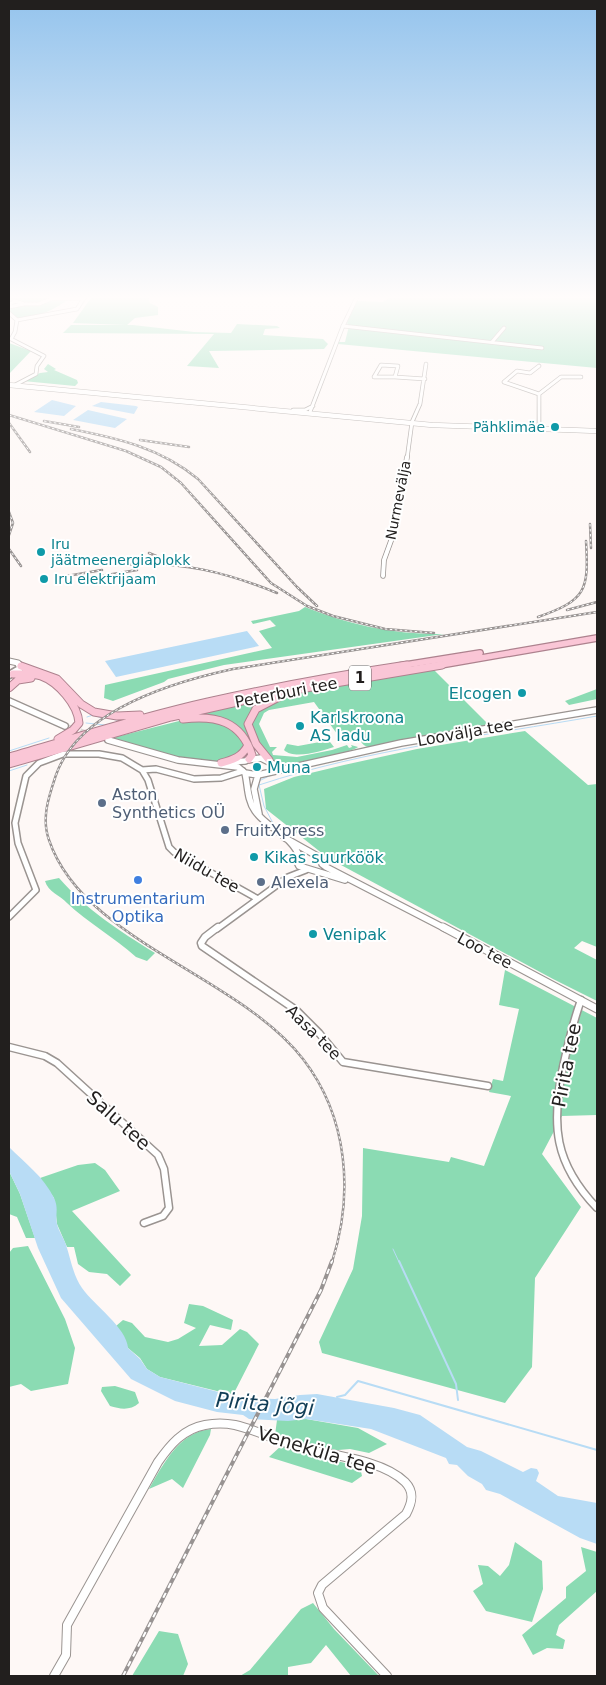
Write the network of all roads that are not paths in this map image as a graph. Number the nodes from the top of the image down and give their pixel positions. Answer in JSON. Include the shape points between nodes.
{"nodes":[{"id":1,"x":36,"y":374,"type":"edge"},
{"id":2,"x":325,"y":374,"type":"edge"},
{"id":3,"x":376,"y":374,"type":"edge"},
{"id":4,"x":396,"y":374,"type":"edge"},
{"id":5,"x":425,"y":374,"type":"edge"},
{"id":6,"x":514,"y":374,"type":"edge"},
{"id":7,"x":395,"y":377,"type":"junction"},
{"id":8,"x":581,"y":377,"type":"dead end"},
{"id":9,"x":425,"y":379,"type":"junction"},
{"id":10,"x":9,"y":385,"type":"edge"},
{"id":11,"x":15,"y":385,"type":"junction"},
{"id":12,"x":539,"y":394,"type":"junction"},
{"id":13,"x":313,"y":406,"type":"junction"},
{"id":14,"x":291,"y":410,"type":"junction"},
{"id":15,"x":310,"y":412,"type":"junction"},
{"id":16,"x":412,"y":423,"type":"junction"},
{"id":17,"x":539,"y":428,"type":"junction"},
{"id":18,"x":597,"y":431,"type":"edge"},
{"id":19,"x":383,"y":576,"type":"dead end"},
{"id":20,"x":597,"y":634,"type":"edge"},
{"id":21,"x":597,"y":638,"type":"edge"},
{"id":22,"x":9,"y":661,"type":"edge"},
{"id":23,"x":21,"y":666,"type":"junction"},
{"id":24,"x":10,"y":675,"type":"edge"},
{"id":25,"x":354,"y":679,"type":"junction"},
{"id":26,"x":51,"y":682,"type":"junction"},
{"id":27,"x":9,"y":688,"type":"edge"},
{"id":28,"x":9,"y":696,"type":"edge"},
{"id":29,"x":9,"y":701,"type":"edge"},
{"id":30,"x":206,"y":703,"type":"junction"},
{"id":31,"x":17,"y":706,"type":"junction"},
{"id":32,"x":597,"y":710,"type":"edge"},
{"id":33,"x":65,"y":726,"type":"tunnel mouth"},
{"id":34,"x":124,"y":730,"type":"junction"},
{"id":35,"x":108,"y":740,"type":"dead end"},
{"id":36,"x":248,"y":745,"type":"junction"},
{"id":37,"x":9,"y":757,"type":"edge"},
{"id":38,"x":247,"y":760,"type":"junction"},
{"id":39,"x":271,"y":762,"type":"junction"},
{"id":40,"x":221,"y":763,"type":"junction"},
{"id":41,"x":9,"y":764,"type":"edge"},
{"id":42,"x":200,"y":764,"type":"junction"},
{"id":43,"x":304,"y":765,"type":"junction"},
{"id":44,"x":142,"y":770,"type":"junction"},
{"id":45,"x":243,"y":771,"type":"junction"},
{"id":46,"x":269,"y":772,"type":"junction"},
{"id":47,"x":258,"y":775,"type":"junction"},
{"id":48,"x":259,"y":815,"type":"junction"},
{"id":49,"x":285,"y":838,"type":"junction"},
{"id":50,"x":317,"y":856,"type":"junction"},
{"id":51,"x":298,"y":861,"type":"junction"},
{"id":52,"x":322,"y":864,"type":"junction"},
{"id":53,"x":308,"y":870,"type":"junction"},
{"id":54,"x":288,"y":877,"type":"junction"},
{"id":55,"x":373,"y":890,"type":"junction"},
{"id":56,"x":258,"y":899,"type":"junction"},
{"id":57,"x":9,"y":917,"type":"edge"},
{"id":58,"x":580,"y":1000,"type":"junction"},
{"id":59,"x":597,"y":1009,"type":"edge"},
{"id":60,"x":9,"y":1046,"type":"edge"},
{"id":61,"x":488,"y":1086,"type":"dead end"},
{"id":62,"x":597,"y":1208,"type":"edge"},
{"id":63,"x":144,"y":1223,"type":"dead end"},
{"id":64,"x":54,"y":1676,"type":"edge"},
{"id":65,"x":387,"y":1676,"type":"edge"}],
"edges":[{"from":1,"to":11,"type":"street"},
{"from":2,"to":13,"type":"street"},
{"from":3,"to":7,"type":"street","via":[[374,377]]},
{"from":4,"to":7,"type":"street"},
{"from":5,"to":9,"type":"street","name":"Nurmevälja"},
{"from":6,"to":12,"type":"street","via":[[504,382]]},
{"from":7,"to":9,"type":"street"},
{"from":8,"to":12,"type":"street","via":[[561,377]]},
{"from":9,"to":16,"type":"street","name":"Nurmevälja"},
{"from":10,"to":11,"type":"main road"},
{"from":11,"to":14,"type":"main road"},
{"from":12,"to":17,"type":"street"},
{"from":13,"to":14,"type":"street","via":[[305,410]]},
{"from":13,"to":15,"type":"street"},
{"from":14,"to":15,"type":"main road"},
{"from":15,"to":16,"type":"main road"},
{"from":16,"to":17,"type":"main road"},
{"from":16,"to":19,"type":"street","name":"Nurmevälja"},
{"from":17,"to":18,"type":"main road"},
{"from":20,"to":30,"type":"highway","name":"Peterburi tee","number":"1","via":[[315,680]]},
{"from":21,"to":25,"type":"highway","name":"Peterburi tee","number":"1"},
{"from":22,"to":23,"type":"main road"},
{"from":23,"to":24,"type":"main road"},
{"from":23,"to":30,"type":"highway","via":[[57,678],[82,705],[104,715],[130,716]]},
{"from":24,"to":26,"type":"highway","via":[[37,675]]},
{"from":25,"to":34,"type":"highway","name":"Peterburi tee","number":"1","via":[[231,703]]},
{"from":25,"to":39,"type":"highway","via":[[278,697],[256,709],[249,718],[249,730]]},
{"from":26,"to":27,"type":"highway","via":[[25,678]]},
{"from":26,"to":37,"type":"highway","via":[[78,712],[79,723],[65,735]]},
{"from":28,"to":31,"type":"street"},
{"from":29,"to":31,"type":"street"},
{"from":30,"to":37,"type":"highway","name":"Peterburi tee","number":"1"},
{"from":31,"to":33,"type":"street"},
{"from":32,"to":43,"type":"street","name":"Loovälja tee","via":[[401,743]]},
{"from":34,"to":36,"type":"highway","via":[[187,718],[214,718],[239,730]]},
{"from":34,"to":41,"type":"highway","name":"Peterburi tee","number":"1"},
{"from":35,"to":42,"type":"street"},
{"from":36,"to":38,"type":"highway","via":[[252,753]]},
{"from":36,"to":40,"type":"highway","via":[[243,755]]},
{"from":38,"to":39,"type":"street","name":"Loovälja tee","via":[[261,758]]},
{"from":38,"to":40,"type":"street","name":"Loovälja tee"},
{"from":38,"to":45,"type":"street"},
{"from":39,"to":43,"type":"street","name":"Loovälja tee","via":[[283,766]]},
{"from":39,"to":46,"type":"street","via":[[272,770]]},
{"from":40,"to":42,"type":"street","name":"Loovälja tee"},
{"from":42,"to":45,"type":"street","via":[[235,766]]},
{"from":43,"to":46,"type":"street","name":"Loovälja tee"},
{"from":44,"to":45,"type":"street","via":[[156,769],[202,779],[221,778]]},
{"from":44,"to":56,"type":"street","name":"Niidu tee","via":[[171,850]]},
{"from":44,"to":57,"type":"street","via":[[122,758],[89,753],[56,756],[30,771],[15,816],[15,829],[36,887],[35,892]]},
{"from":45,"to":47,"type":"street"},
{"from":45,"to":48,"type":"street","name":"Loo tee","via":[[249,798]]},
{"from":46,"to":47,"type":"street","name":"Loovälja tee"},
{"from":47,"to":48,"type":"street","via":[[254,781],[254,792]]},
{"from":48,"to":49,"type":"street","name":"Loo tee"},
{"from":49,"to":50,"type":"street","name":"Loo tee"},
{"from":49,"to":51,"type":"street","name":"Loo tee","via":[[298,852]]},
{"from":50,"to":51,"type":"street","via":[[308,855]]},
{"from":50,"to":52,"type":"street","name":"Loo tee"},
{"from":51,"to":53,"type":"street","name":"Loo tee"},
{"from":51,"to":54,"type":"street","name":"Niidu tee"},
{"from":52,"to":53,"type":"street"},
{"from":52,"to":55,"type":"street","name":"Loo tee"},
{"from":53,"to":54,"type":"street","name":"Niidu tee"},
{"from":53,"to":55,"type":"street","name":"Loo tee"},
{"from":54,"to":56,"type":"street","name":"Niidu tee"},
{"from":55,"to":58,"type":"street","name":"Loo tee"},
{"from":56,"to":61,"type":"street","name":"Aasa tee","via":[[205,936],[202,946],[296,1010],[343,1062]]},
{"from":58,"to":59,"type":"street","name":"Loo tee"},
{"from":58,"to":62,"type":"street","name":"Pirita tee","via":[[558,1096],[556,1122],[570,1172],[581,1191]]},
{"from":60,"to":63,"type":"street","name":"Salu tee","via":[[45,1056],[57,1063],[158,1155],[164,1169],[168,1208],[163,1216]]},
{"from":64,"to":65,"type":"street","name":"Veneküla tee","via":[[66,1655],[67,1625],[158,1462],[183,1433],[214,1424],[238,1426],[303,1448],[369,1465],[393,1473],[406,1483],[412,1494],[406,1514],[322,1585],[317,1594],[323,1608]]}]}
